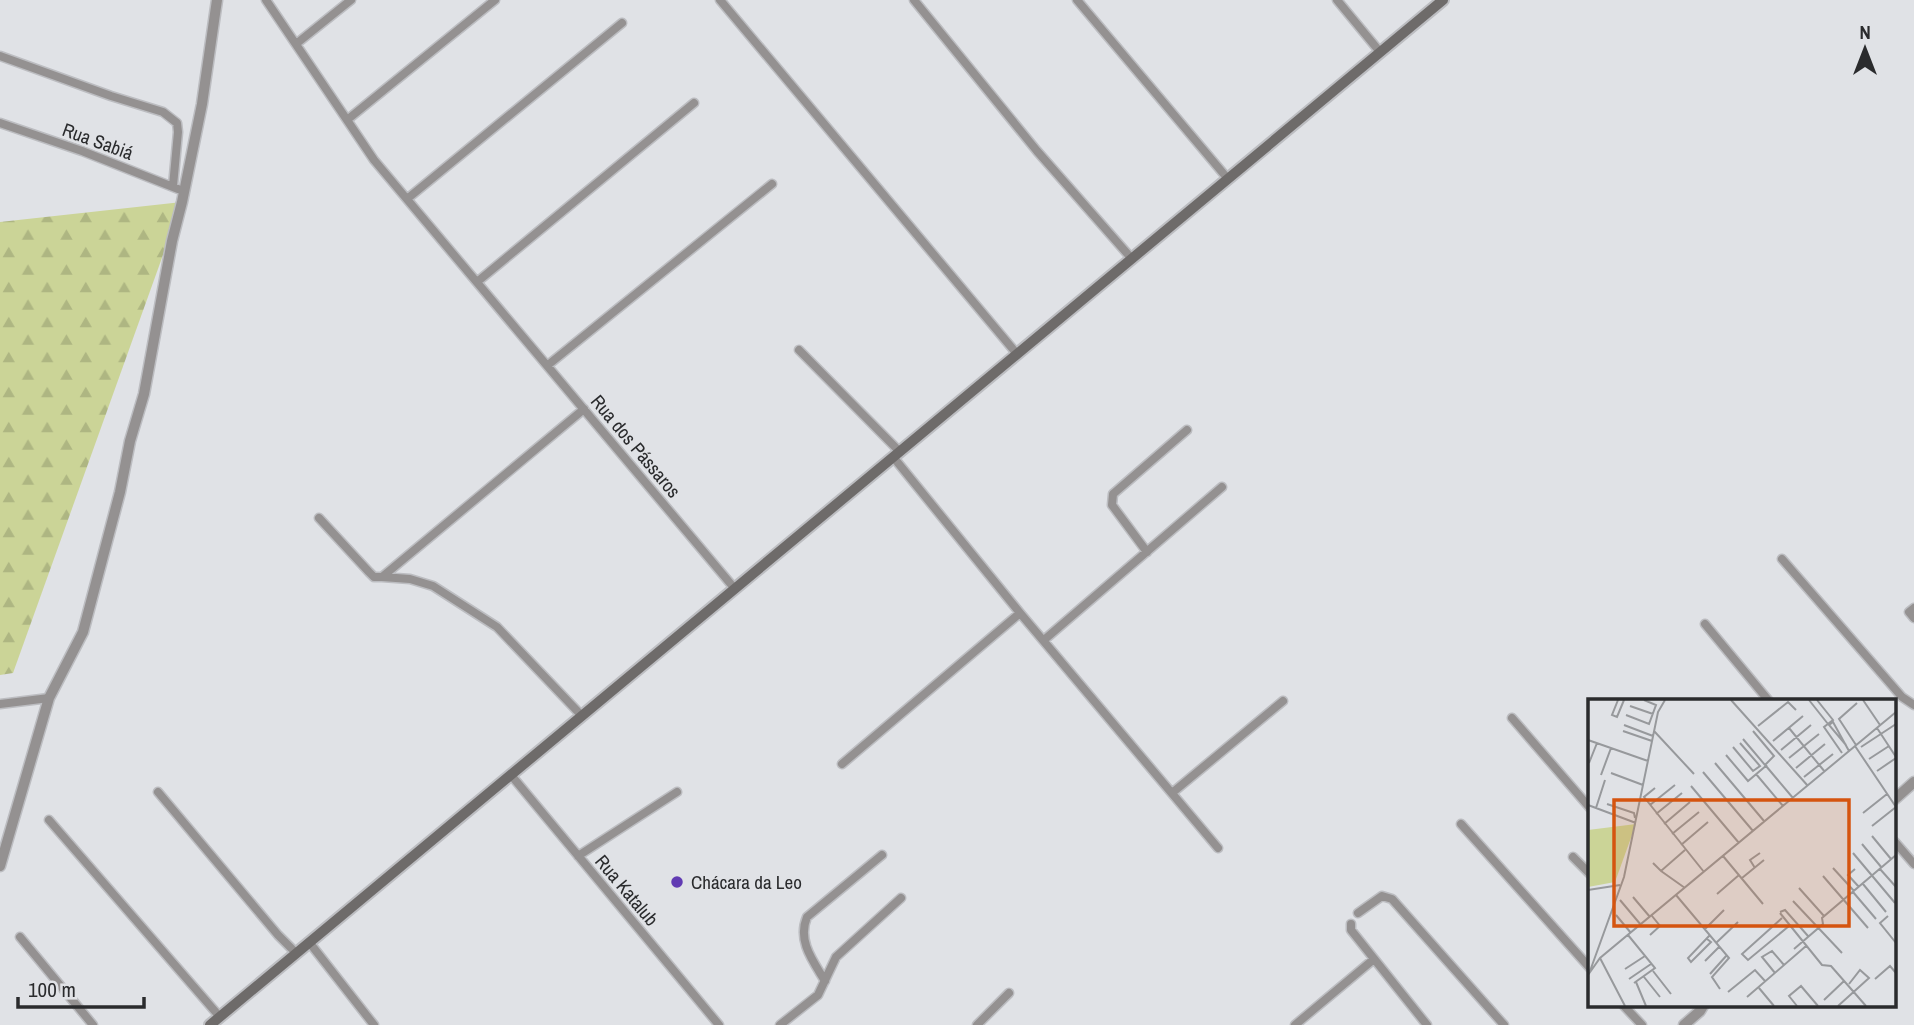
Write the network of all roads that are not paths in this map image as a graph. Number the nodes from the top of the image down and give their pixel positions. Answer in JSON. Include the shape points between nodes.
{"nodes":[{"id":1,"x":217,"y":0,"type":"edge"},
{"id":2,"x":266,"y":0,"type":"edge"},
{"id":3,"x":351,"y":0,"type":"edge"},
{"id":4,"x":495,"y":0,"type":"edge"},
{"id":5,"x":720,"y":0,"type":"edge"},
{"id":6,"x":914,"y":0,"type":"edge"},
{"id":7,"x":1077,"y":0,"type":"edge"},
{"id":8,"x":1337,"y":0,"type":"edge"},
{"id":9,"x":1443,"y":0,"type":"edge"},
{"id":10,"x":622,"y":23,"type":"dead end"},
{"id":11,"x":296,"y":44,"type":"junction"},
{"id":12,"x":1380,"y":52,"type":"junction"},
{"id":13,"x":0,"y":56,"type":"edge"},
{"id":14,"x":694,"y":103,"type":"dead end"},
{"id":15,"x":347,"y":120,"type":"junction"},
{"id":16,"x":0,"y":123,"type":"edge"},
{"id":17,"x":1228,"y":179,"type":"junction"},
{"id":18,"x":772,"y":184,"type":"dead end"},
{"id":19,"x":173,"y":186,"type":"junction"},
{"id":20,"x":184,"y":191,"type":"junction"},
{"id":21,"x":407,"y":199,"type":"junction"},
{"id":22,"x":1132,"y":258,"type":"junction"},
{"id":23,"x":477,"y":282,"type":"junction"},
{"id":24,"x":799,"y":350,"type":"dead end"},
{"id":25,"x":1017,"y":354,"type":"junction"},
{"id":26,"x":548,"y":365,"type":"junction"},
{"id":27,"x":584,"y":409,"type":"junction"},
{"id":28,"x":1187,"y":430,"type":"dead end"},
{"id":29,"x":897,"y":455,"type":"junction"},
{"id":30,"x":1222,"y":487,"type":"dead end"},
{"id":31,"x":319,"y":518,"type":"dead end"},
{"id":32,"x":1147,"y":552,"type":"junction"},
{"id":33,"x":1782,"y":559,"type":"dead end"},
{"id":34,"x":382,"y":577,"type":"junction"},
{"id":35,"x":735,"y":589,"type":"junction"},
{"id":36,"x":1914,"y":608,"type":"edge"},
{"id":37,"x":1020,"y":613,"type":"junction"},
{"id":38,"x":1914,"y":618,"type":"edge"},
{"id":39,"x":1704,"y":624,"type":"dead end"},
{"id":40,"x":1044,"y":640,"type":"junction"},
{"id":41,"x":49,"y":698,"type":"junction"},
{"id":42,"x":1767,"y":699,"type":"edge"},
{"id":43,"x":1283,"y":701,"type":"dead end"},
{"id":44,"x":0,"y":704,"type":"edge"},
{"id":45,"x":1914,"y":705,"type":"edge"},
{"id":46,"x":582,"y":716,"type":"junction"},
{"id":47,"x":1512,"y":718,"type":"dead end"},
{"id":48,"x":842,"y":764,"type":"dead end"},
{"id":49,"x":511,"y":775,"type":"junction"},
{"id":50,"x":1914,"y":782,"type":"edge"},
{"id":51,"x":158,"y":792,"type":"dead end"},
{"id":52,"x":677,"y":792,"type":"dead end"},
{"id":53,"x":1172,"y":793,"type":"junction"},
{"id":54,"x":1896,"y":798,"type":"edge"},
{"id":55,"x":1588,"y":806,"type":"edge"},
{"id":56,"x":49,"y":820,"type":"dead end"},
{"id":57,"x":1461,"y":824,"type":"dead end"},
{"id":58,"x":1896,"y":843,"type":"edge"},
{"id":59,"x":1218,"y":848,"type":"dead end"},
{"id":60,"x":882,"y":855,"type":"dead end"},
{"id":61,"x":578,"y":856,"type":"junction"},
{"id":62,"x":1573,"y":856,"type":"dead end"},
{"id":63,"x":1914,"y":864,"type":"edge"},
{"id":64,"x":0,"y":866,"type":"edge"},
{"id":65,"x":1588,"y":872,"type":"edge"},
{"id":66,"x":901,"y":898,"type":"dead end"},
{"id":67,"x":1358,"y":913,"type":"dead end"},
{"id":68,"x":1351,"y":924,"type":"dead end"},
{"id":69,"x":20,"y":937,"type":"dead end"},
{"id":70,"x":309,"y":943,"type":"junction"},
{"id":71,"x":295,"y":952,"type":"junction"},
{"id":72,"x":1374,"y":959,"type":"junction"},
{"id":73,"x":1588,"y":966,"type":"edge"},
{"id":74,"x":825,"y":981,"type":"junction"},
{"id":75,"x":1009,"y":993,"type":"dead end"},
{"id":76,"x":1626,"y":1007,"type":"edge"},
{"id":77,"x":1702,"y":1007,"type":"edge"},
{"id":78,"x":220,"y":1017,"type":"junction"},
{"id":79,"x":93,"y":1025,"type":"edge"},
{"id":80,"x":209,"y":1025,"type":"edge"},
{"id":81,"x":374,"y":1025,"type":"edge"},
{"id":82,"x":719,"y":1025,"type":"edge"},
{"id":83,"x":780,"y":1025,"type":"edge"},
{"id":84,"x":977,"y":1025,"type":"edge"},
{"id":85,"x":1294,"y":1025,"type":"edge"},
{"id":86,"x":1427,"y":1025,"type":"edge"},
{"id":87,"x":1504,"y":1025,"type":"edge"},
{"id":88,"x":1642,"y":1025,"type":"edge"},
{"id":89,"x":1684,"y":1025,"type":"edge"}],
"edges":[{"from":1,"to":20,"type":"street"},
{"from":2,"to":11,"type":"street","name":"Rua dos Pássaros"},
{"from":3,"to":11,"type":"street"},
{"from":4,"to":15,"type":"street"},
{"from":5,"to":25,"type":"street"},
{"from":6,"to":22,"type":"street"},
{"from":7,"to":17,"type":"street"},
{"from":8,"to":12,"type":"street"},
{"from":9,"to":12,"type":"main road"},
{"from":10,"to":21,"type":"street"},
{"from":11,"to":15,"type":"street","name":"Rua dos Pássaros"},
{"from":12,"to":17,"type":"main road"},
{"from":13,"to":19,"type":"street","via":[[151,107],[174,120],[178,132]]},
{"from":14,"to":23,"type":"street"},
{"from":15,"to":21,"type":"street","name":"Rua dos Pássaros"},
{"from":16,"to":19,"type":"street","name":"Rua Sabiá"},
{"from":17,"to":22,"type":"main road"},
{"from":18,"to":26,"type":"street"},
{"from":19,"to":20,"type":"street","name":"Rua Sabiá"},
{"from":20,"to":41,"type":"street","via":[[144,394],[83,632]]},
{"from":21,"to":23,"type":"street","name":"Rua dos Pássaros"},
{"from":22,"to":25,"type":"main road"},
{"from":23,"to":26,"type":"street","name":"Rua dos Pássaros"},
{"from":24,"to":29,"type":"street"},
{"from":25,"to":29,"type":"main road"},
{"from":26,"to":27,"type":"street","name":"Rua dos Pássaros"},
{"from":27,"to":34,"type":"street"},
{"from":27,"to":35,"type":"street","name":"Rua dos Pássaros"},
{"from":28,"to":32,"type":"street","via":[[1113,494],[1112,505]]},
{"from":29,"to":35,"type":"main road"},
{"from":29,"to":37,"type":"street"},
{"from":30,"to":32,"type":"street"},
{"from":31,"to":34,"type":"street","via":[[374,577]]},
{"from":32,"to":40,"type":"street"},
{"from":33,"to":45,"type":"street"},
{"from":34,"to":46,"type":"street","via":[[433,586],[497,627]]},
{"from":35,"to":46,"type":"main road"},
{"from":36,"to":38,"type":"street","via":[[1909,612]]},
{"from":37,"to":40,"type":"street"},
{"from":37,"to":48,"type":"street"},
{"from":39,"to":42,"type":"street"},
{"from":40,"to":53,"type":"street"},
{"from":41,"to":44,"type":"street"},
{"from":41,"to":64,"type":"street"},
{"from":43,"to":53,"type":"street"},
{"from":46,"to":49,"type":"main road"},
{"from":47,"to":55,"type":"street"},
{"from":49,"to":61,"type":"street","name":"Rua Katalub"},
{"from":49,"to":70,"type":"main road"},
{"from":50,"to":54,"type":"street"},
{"from":51,"to":71,"type":"street"},
{"from":52,"to":61,"type":"street"},
{"from":53,"to":59,"type":"street"},
{"from":56,"to":78,"type":"street"},
{"from":57,"to":73,"type":"street"},
{"from":58,"to":63,"type":"street"},
{"from":60,"to":74,"type":"street","via":[[807,917],[805,946]]},
{"from":61,"to":82,"type":"street","name":"Rua Katalub"},
{"from":62,"to":65,"type":"street"},
{"from":66,"to":74,"type":"street","via":[[836,957]]},
{"from":67,"to":87,"type":"street","via":[[1382,897],[1392,899]]},
{"from":68,"to":72,"type":"street"},
{"from":69,"to":79,"type":"street"},
{"from":70,"to":71,"type":"main road"},
{"from":70,"to":81,"type":"street"},
{"from":71,"to":78,"type":"main road"},
{"from":72,"to":85,"type":"street"},
{"from":72,"to":86,"type":"street"},
{"from":74,"to":83,"type":"street","via":[[818,995]]},
{"from":75,"to":84,"type":"street"},
{"from":76,"to":88,"type":"street"},
{"from":77,"to":89,"type":"street"},
{"from":78,"to":80,"type":"main road"}]}
